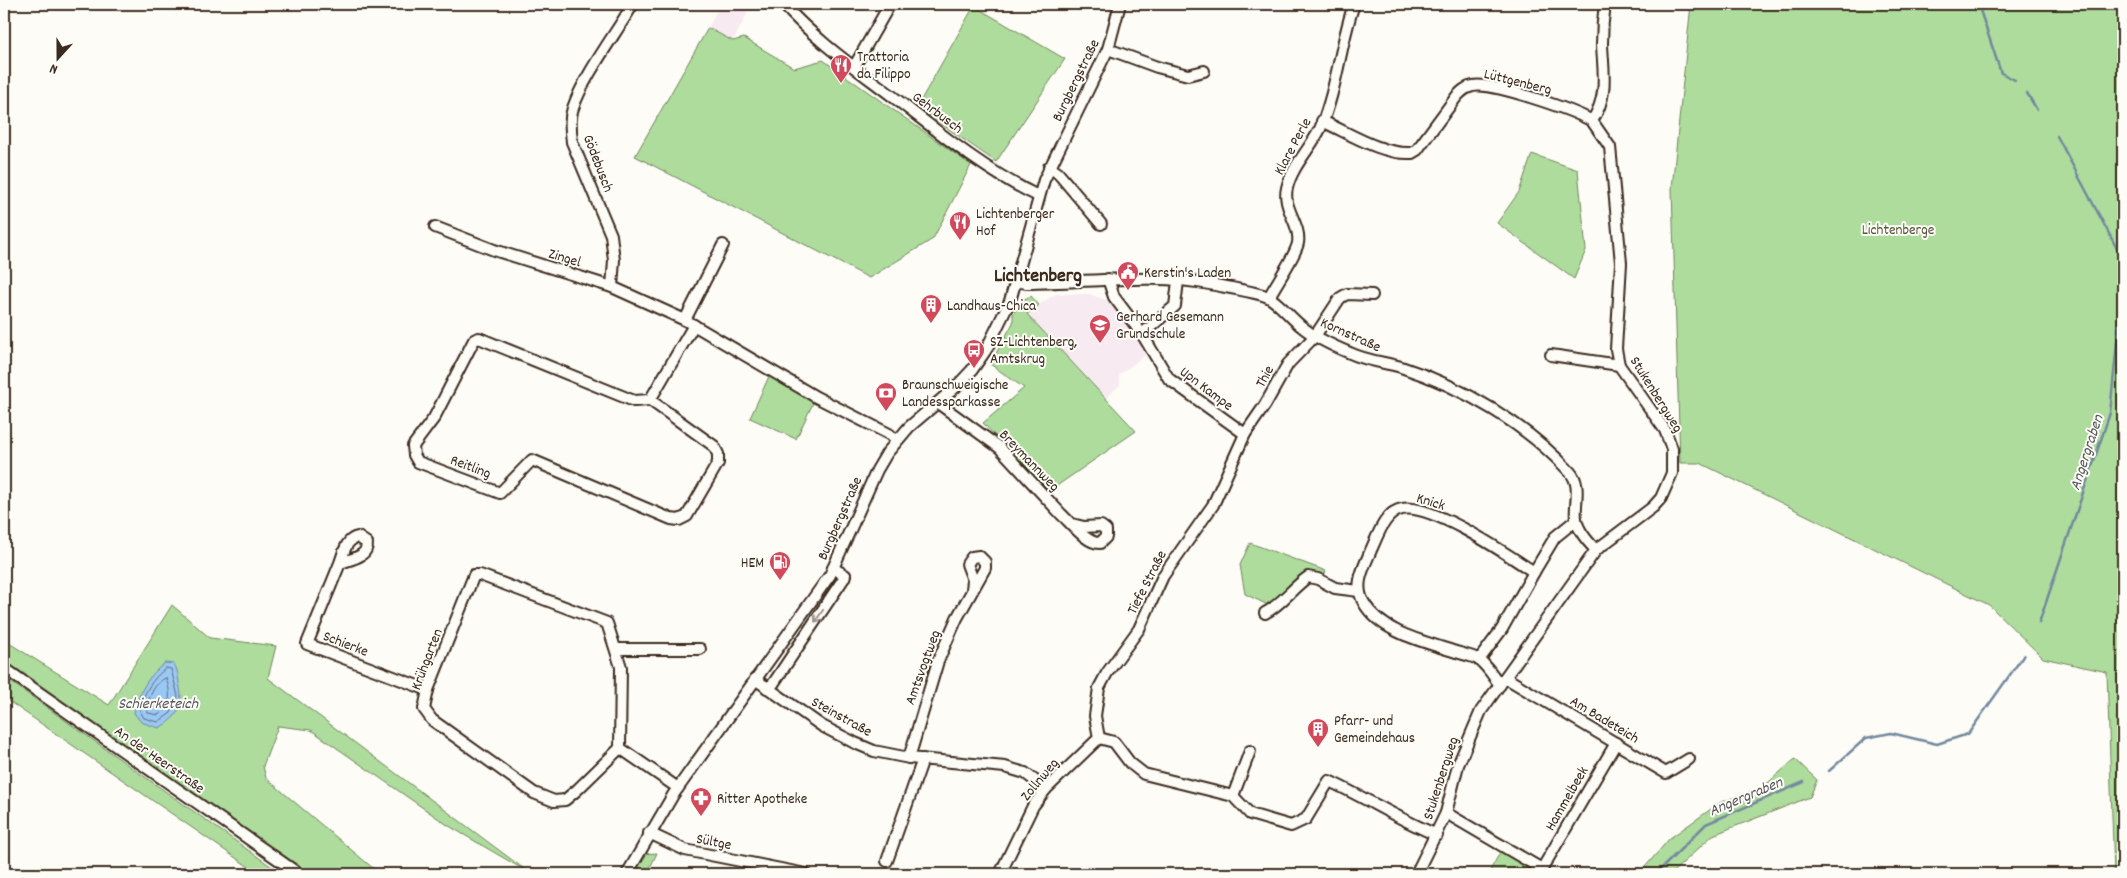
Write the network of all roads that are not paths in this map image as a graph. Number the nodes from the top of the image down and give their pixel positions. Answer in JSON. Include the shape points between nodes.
{"nodes":[{"id":1,"x":633,"y":4,"type":"edge"},
{"id":2,"x":782,"y":4,"type":"edge"},
{"id":3,"x":890,"y":4,"type":"edge"},
{"id":4,"x":1120,"y":4,"type":"edge"},
{"id":5,"x":1354,"y":4,"type":"edge"},
{"id":6,"x":1605,"y":4,"type":"edge"},
{"id":7,"x":1108,"y":49,"type":"junction"},
{"id":8,"x":854,"y":67,"type":"junction"},
{"id":9,"x":1204,"y":71,"type":"dead end"},
{"id":10,"x":1322,"y":121,"type":"junction"},
{"id":11,"x":1592,"y":121,"type":"junction"},
{"id":12,"x":1050,"y":168,"type":"junction"},
{"id":13,"x":1038,"y":196,"type":"junction"},
{"id":14,"x":1101,"y":224,"type":"dead end"},
{"id":15,"x":435,"y":228,"type":"dead end"},
{"id":16,"x":723,"y":245,"type":"dead end"},
{"id":17,"x":1108,"y":279,"type":"junction"},
{"id":18,"x":1178,"y":280,"type":"junction"},
{"id":19,"x":1017,"y":281,"type":"junction"},
{"id":20,"x":612,"y":287,"type":"junction"},
{"id":21,"x":1372,"y":295,"type":"dead end"},
{"id":22,"x":1269,"y":297,"type":"junction"},
{"id":23,"x":689,"y":322,"type":"junction"},
{"id":24,"x":1142,"y":334,"type":"junction"},
{"id":25,"x":1315,"y":336,"type":"junction"},
{"id":26,"x":1551,"y":355,"type":"dead end"},
{"id":27,"x":1619,"y":365,"type":"junction"},
{"id":28,"x":650,"y":400,"type":"junction"},
{"id":29,"x":938,"y":403,"type":"junction"},
{"id":30,"x":1245,"y":434,"type":"junction"},
{"id":31,"x":896,"y":440,"type":"junction"},
{"id":32,"x":1576,"y":520,"type":"junction"},
{"id":33,"x":1072,"y":524,"type":"dead end"},
{"id":34,"x":1596,"y":550,"type":"junction"},
{"id":35,"x":340,"y":563,"type":"dead end"},
{"id":36,"x":833,"y":568,"type":"junction"},
{"id":37,"x":1534,"y":572,"type":"junction"},
{"id":38,"x":972,"y":590,"type":"dead end"},
{"id":39,"x":1359,"y":591,"type":"junction"},
{"id":40,"x":1265,"y":613,"type":"dead end"},
{"id":41,"x":617,"y":649,"type":"junction"},
{"id":42,"x":700,"y":649,"type":"dead end"},
{"id":43,"x":1479,"y":660,"type":"junction"},
{"id":44,"x":4,"y":668,"type":"edge"},
{"id":45,"x":755,"y":679,"type":"junction"},
{"id":46,"x":1503,"y":681,"type":"junction"},
{"id":47,"x":767,"y":688,"type":"junction"},
{"id":48,"x":428,"y":690,"type":"junction"},
{"id":49,"x":1099,"y":738,"type":"junction"},
{"id":50,"x":1616,"y":743,"type":"junction"},
{"id":51,"x":620,"y":748,"type":"junction"},
{"id":52,"x":1250,"y":751,"type":"dead end"},
{"id":53,"x":909,"y":758,"type":"junction"},
{"id":54,"x":1689,"y":759,"type":"dead end"},
{"id":55,"x":923,"y":760,"type":"junction"},
{"id":56,"x":678,"y":788,"type":"junction"},
{"id":57,"x":1046,"y":789,"type":"junction"},
{"id":58,"x":1233,"y":796,"type":"junction"},
{"id":59,"x":1446,"y":812,"type":"junction"},
{"id":60,"x":649,"y":833,"type":"junction"},
{"id":61,"x":1437,"y":835,"type":"junction"},
{"id":62,"x":887,"y":861,"type":"dead end"},
{"id":63,"x":775,"y":872,"type":"edge"},
{"id":64,"x":1541,"y":872,"type":"edge"},
{"id":65,"x":299,"y":874,"type":"edge"},
{"id":66,"x":627,"y":874,"type":"edge"},
{"id":67,"x":806,"y":874,"type":"edge"},
{"id":68,"x":1000,"y":874,"type":"edge"},
{"id":69,"x":1416,"y":874,"type":"edge"}],
"edges":[{"from":1,"to":20,"type":"street","name":"Gödebusch","via":[[581,91],[572,109],[570,127],[572,142],[611,235],[614,260]]},
{"from":2,"to":8,"type":"street","name":"Gehrbusch","via":[[806,30]]},
{"from":3,"to":8,"type":"street"},
{"from":4,"to":7,"type":"street","name":"Burgbergstraße"},
{"from":5,"to":10,"type":"street","name":"Klare Perle"},
{"from":6,"to":11,"type":"street","via":[[1602,43],[1606,83]]},
{"from":7,"to":9,"type":"street","via":[[1188,75]]},
{"from":7,"to":12,"type":"street","name":"Burgbergstraße"},
{"from":8,"to":13,"type":"street","name":"Gehrbusch","via":[[978,160]]},
{"from":10,"to":11,"type":"street","name":"Lüttgenberg","via":[[1392,151],[1412,153],[1456,96],[1464,88],[1474,86],[1492,87]]},
{"from":10,"to":22,"type":"street","name":"Klare Perle","via":[[1290,177],[1286,204],[1298,244]]},
{"from":11,"to":27,"type":"street","name":"Stukenbergweg","via":[[1610,147],[1621,263],[1616,349]]},
{"from":12,"to":13,"type":"street","name":"Burgbergstraße"},
{"from":12,"to":14,"type":"street","via":[[1058,173]]},
{"from":13,"to":19,"type":"street","name":"Burgbergstraße"},
{"from":15,"to":20,"type":"street","name":"Zingel"},
{"from":16,"to":23,"type":"street"},
{"from":17,"to":18,"type":"street","name":"Kornstraße"},
{"from":17,"to":19,"type":"street","name":"Kornstraße"},
{"from":17,"to":24,"type":"street","name":"Upn Kampe","via":[[1114,296]]},
{"from":18,"to":22,"type":"street","name":"Kornstraße"},
{"from":18,"to":24,"type":"street","via":[[1176,306]]},
{"from":19,"to":29,"type":"street","name":"Burgbergstraße","via":[[1004,316],[979,362]]},
{"from":20,"to":23,"type":"street","name":"Zingel"},
{"from":21,"to":25,"type":"street","name":"Thie","via":[[1343,295]]},
{"from":22,"to":25,"type":"street","name":"Kornstraße"},
{"from":23,"to":28,"type":"street"},
{"from":23,"to":31,"type":"street","name":"Zingel"},
{"from":24,"to":30,"type":"street","name":"Upn Kampe","via":[[1169,379]]},
{"from":25,"to":30,"type":"street","name":"Thie","via":[[1288,364]]},
{"from":25,"to":32,"type":"street","name":"Kornstraße","via":[[1352,354],[1377,363],[1400,366],[1443,383],[1495,411],[1537,440],[1572,473],[1576,481]]},
{"from":26,"to":27,"type":"street"},
{"from":27,"to":34,"type":"street","name":"Stukenbergweg","via":[[1665,430],[1672,449],[1672,473],[1661,498]]},
{"from":28,"to":28,"type":"street","name":"Reitling","via":[[634,401],[479,338],[474,340],[434,418],[414,446],[414,455],[418,462],[500,493],[532,460],[679,520],[686,516],[718,463],[718,454],[714,446]]},
{"from":29,"to":31,"type":"street","name":"Burgbergstraße"},
{"from":29,"to":33,"type":"street","name":"Breymannweg","via":[[1000,448]]},
{"from":30,"to":49,"type":"street","name":"Tiefe Straße","via":[[1213,505],[1163,576],[1139,629],[1099,688],[1095,716]]},
{"from":31,"to":36,"type":"street","name":"Burgbergstraße","via":[[876,470]]},
{"from":32,"to":34,"type":"street","name":"Kornstraße"},
{"from":32,"to":37,"type":"street","via":[[1555,537]]},
{"from":34,"to":46,"type":"street","name":"Stukenbergweg"},
{"from":35,"to":48,"type":"street","name":"Schierke","via":[[307,644]]},
{"from":36,"to":45,"type":"street","name":"Burgbergstraße"},
{"from":36,"to":47,"type":"street","one_way":true,"via":[[845,575],[844,578],[773,684]]},
{"from":37,"to":39,"type":"street","name":"Knick","via":[[1475,535],[1432,514],[1401,509],[1387,517],[1360,579]]},
{"from":37,"to":43,"type":"street","via":[[1510,617]]},
{"from":38,"to":53,"type":"street","name":"Amtsvogtweg","via":[[934,670]]},
{"from":39,"to":40,"type":"street","via":[[1335,588],[1308,577]]},
{"from":39,"to":43,"type":"street","via":[[1372,613],[1388,626]]},
{"from":41,"to":42,"type":"street"},
{"from":41,"to":48,"type":"street","name":"Krühgarten","via":[[607,623],[474,575]]},
{"from":41,"to":51,"type":"street","name":"Krühgarten"},
{"from":43,"to":46,"type":"street"},
{"from":44,"to":65,"type":"street","name":"An der Heerstraße"},
{"from":45,"to":47,"type":"street","name":"Steinstraße"},
{"from":45,"to":56,"type":"street","name":"Burgbergstraße"},
{"from":46,"to":50,"type":"street","name":"Am Badeteich"},
{"from":46,"to":59,"type":"street","name":"Stukenbergweg","via":[[1481,711],[1467,740]]},
{"from":47,"to":53,"type":"street","name":"Steinstraße","via":[[847,740]]},
{"from":48,"to":51,"type":"street","name":"Krühgarten","via":[[424,709],[432,720],[545,799],[565,800]]},
{"from":49,"to":57,"type":"street","name":"Zollnweg"},
{"from":49,"to":58,"type":"street","via":[[1117,745],[1134,768],[1144,774]]},
{"from":50,"to":54,"type":"street","name":"Am Badeteich","via":[[1666,773]]},
{"from":50,"to":64,"type":"street","name":"Hammelbeek"},
{"from":51,"to":56,"type":"street"},
{"from":52,"to":58,"type":"street"},
{"from":53,"to":55,"type":"street","name":"Steinstraße"},
{"from":55,"to":57,"type":"street","name":"Steinstraße","via":[[1005,767],[1025,773]]},
{"from":55,"to":62,"type":"street"},
{"from":56,"to":60,"type":"street","name":"Burgbergstraße"},
{"from":57,"to":68,"type":"street","name":"Zollnweg","via":[[1033,806]]},
{"from":58,"to":61,"type":"street","via":[[1250,814],[1291,826],[1306,819],[1329,781]]},
{"from":59,"to":61,"type":"street","name":"Stukenbergweg"},
{"from":59,"to":64,"type":"street"},
{"from":60,"to":63,"type":"street","name":"Sültge","via":[[684,850]]},
{"from":60,"to":66,"type":"street","name":"Burgbergstraße"},
{"from":61,"to":69,"type":"street","name":"Stukenbergweg"},
{"from":63,"to":67,"type":"street","name":"Sültge"}]}
